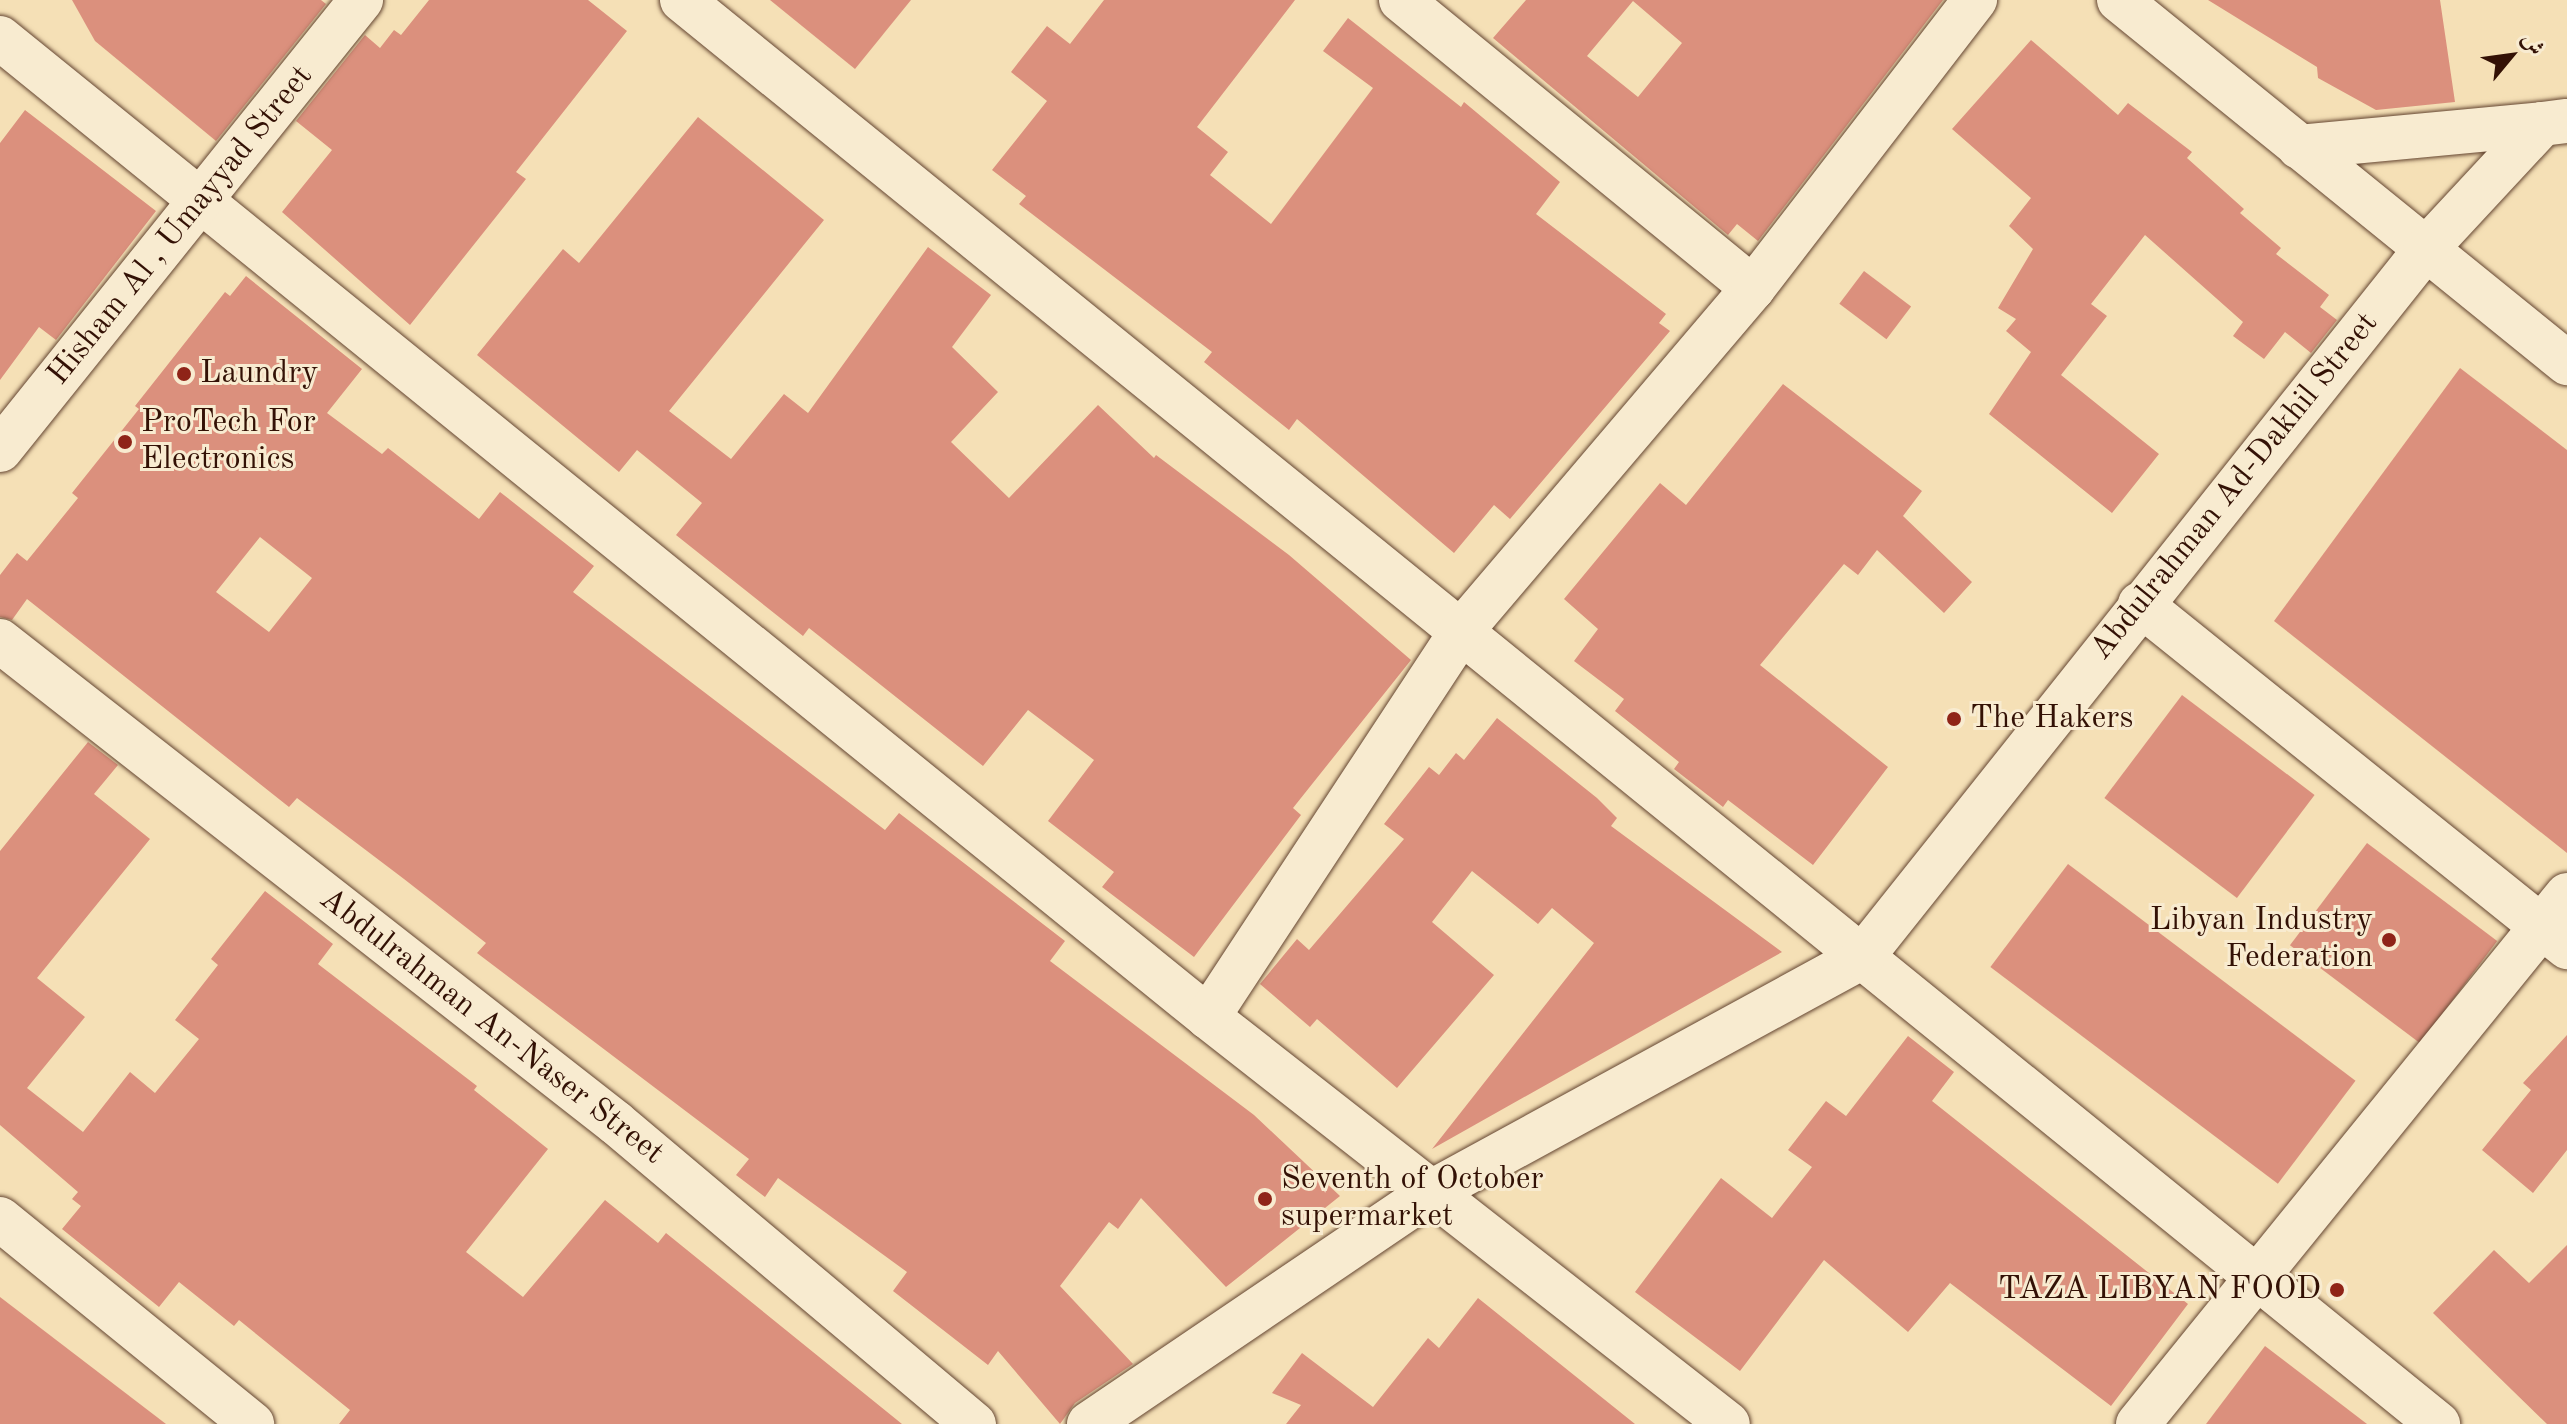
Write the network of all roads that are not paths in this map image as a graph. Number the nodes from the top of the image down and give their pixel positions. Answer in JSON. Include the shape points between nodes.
{"nodes":[{"id":1,"x":361,"y":0,"type":"edge"},
{"id":2,"x":682,"y":0,"type":"edge"},
{"id":3,"x":1401,"y":0,"type":"edge"},
{"id":4,"x":1975,"y":0,"type":"edge"},
{"id":5,"x":2119,"y":0,"type":"edge"},
{"id":6,"x":0,"y":38,"type":"edge"},
{"id":7,"x":2555,"y":122,"type":"edge"},
{"id":8,"x":2299,"y":147,"type":"junction"},
{"id":9,"x":205,"y":201,"type":"junction"},
{"id":10,"x":2425,"y":250,"type":"junction"},
{"id":11,"x":1753,"y":288,"type":"junction"},
{"id":12,"x":2567,"y":363,"type":"edge"},
{"id":13,"x":0,"y":450,"type":"edge"},
{"id":14,"x":2140,"y":604,"type":"junction"},
{"id":15,"x":1462,"y":630,"type":"junction"},
{"id":16,"x":0,"y":641,"type":"edge"},
{"id":17,"x":2559,"y":923,"type":"edge"},
{"id":18,"x":1862,"y":957,"type":"junction"},
{"id":19,"x":1208,"y":1017,"type":"junction"},
{"id":20,"x":1435,"y":1190,"type":"junction"},
{"id":21,"x":0,"y":1219,"type":"edge"},
{"id":22,"x":2260,"y":1278,"type":"junction"},
{"id":23,"x":252,"y":1424,"type":"edge"},
{"id":24,"x":974,"y":1424,"type":"edge"},
{"id":25,"x":1089,"y":1424,"type":"edge"},
{"id":26,"x":1728,"y":1424,"type":"edge"},
{"id":27,"x":2138,"y":1424,"type":"edge"},
{"id":28,"x":2438,"y":1424,"type":"edge"}],
"edges":[{"from":1,"to":9,"type":"street","name":"Hisham Al , Umayyad Street"},
{"from":2,"to":15,"type":"street"},
{"from":3,"to":11,"type":"street"},
{"from":4,"to":11,"type":"street"},
{"from":5,"to":8,"type":"street"},
{"from":6,"to":9,"type":"street"},
{"from":7,"to":8,"type":"street"},
{"from":7,"to":10,"type":"street","name":"Abdulrahman Ad-Dakhil Street"},
{"from":8,"to":10,"type":"street"},
{"from":9,"to":13,"type":"street","name":"Hisham Al , Umayyad Street"},
{"from":9,"to":19,"type":"street"},
{"from":10,"to":12,"type":"street"},
{"from":10,"to":14,"type":"street","name":"Abdulrahman Ad-Dakhil Street"},
{"from":11,"to":15,"type":"street"},
{"from":14,"to":17,"type":"street"},
{"from":14,"to":18,"type":"street","name":"Abdulrahman Ad-Dakhil Street"},
{"from":15,"to":18,"type":"street"},
{"from":15,"to":19,"type":"street"},
{"from":16,"to":24,"type":"street","name":"Abdulrahman An-Naser Street","via":[[616,1123]]},
{"from":17,"to":22,"type":"street"},
{"from":18,"to":20,"type":"street","name":"Abdulrahman Ad-Dakhil Street"},
{"from":18,"to":22,"type":"street"},
{"from":19,"to":20,"type":"street"},
{"from":20,"to":25,"type":"street","name":"Abdulrahman Ad-Dakhil Street"},
{"from":20,"to":26,"type":"street"},
{"from":21,"to":23,"type":"street"},
{"from":22,"to":27,"type":"street"},
{"from":22,"to":28,"type":"street"}]}
